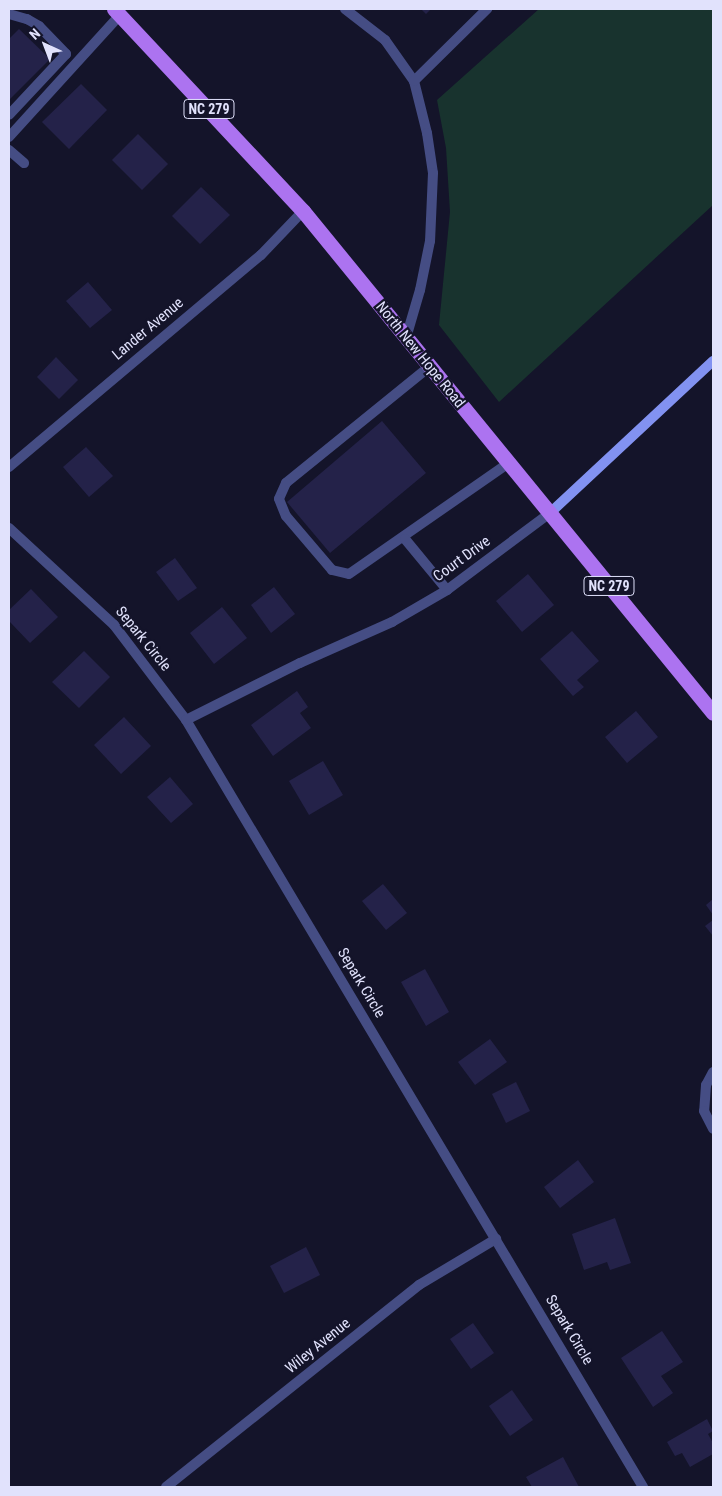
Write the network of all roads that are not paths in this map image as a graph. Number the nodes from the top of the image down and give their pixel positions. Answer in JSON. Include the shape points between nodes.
{"nodes":[{"id":1,"x":345,"y":9,"type":"edge"},
{"id":2,"x":487,"y":9,"type":"edge"},
{"id":3,"x":116,"y":12,"type":"edge"},
{"id":4,"x":9,"y":14,"type":"edge"},
{"id":5,"x":414,"y":81,"type":"junction"},
{"id":6,"x":9,"y":115,"type":"edge"},
{"id":7,"x":9,"y":137,"type":"edge"},
{"id":8,"x":9,"y":150,"type":"edge"},
{"id":9,"x":24,"y":163,"type":"dead end"},
{"id":10,"x":303,"y":211,"type":"junction"},
{"id":11,"x":406,"y":338,"type":"junction"},
{"id":12,"x":713,"y":361,"type":"edge"},
{"id":13,"x":429,"y":367,"type":"junction"},
{"id":14,"x":509,"y":463,"type":"junction"},
{"id":15,"x":9,"y":467,"type":"edge"},
{"id":16,"x":550,"y":513,"type":"junction"},
{"id":17,"x":9,"y":528,"type":"edge"},
{"id":18,"x":405,"y":538,"type":"junction"},
{"id":19,"x":448,"y":590,"type":"junction"},
{"id":20,"x":713,"y":713,"type":"edge"},
{"id":21,"x":186,"y":720,"type":"junction"},
{"id":22,"x":713,"y":1072,"type":"edge"},
{"id":23,"x":713,"y":1129,"type":"edge"},
{"id":24,"x":496,"y":1239,"type":"junction"},
{"id":25,"x":166,"y":1487,"type":"edge"},
{"id":26,"x":644,"y":1487,"type":"edge"}],
"edges":[{"from":1,"to":5,"type":"street","via":[[385,40]]},
{"from":2,"to":5,"type":"street"},
{"from":3,"to":7,"type":"street"},
{"from":3,"to":10,"type":"main road","name":"North New Hope Road","number":"NC 279"},
{"from":4,"to":6,"type":"street","via":[[39,26],[66,54]]},
{"from":5,"to":11,"type":"street","via":[[433,173],[430,241]]},
{"from":8,"to":9,"type":"street"},
{"from":10,"to":11,"type":"main road","name":"North New Hope Road","number":"NC 279"},
{"from":10,"to":15,"type":"street","name":"Lander Avenue","via":[[260,256]]},
{"from":11,"to":13,"type":"main road","name":"North New Hope Road","number":"NC 279"},
{"from":12,"to":16,"type":"street","name":"Court Drive"},
{"from":13,"to":14,"type":"main road","name":"North New Hope Road","number":"NC 279"},
{"from":13,"to":18,"type":"street","via":[[280,491],[279,499],[286,516],[332,570],[349,574]]},
{"from":14,"to":16,"type":"main road","name":"North New Hope Road","number":"NC 279"},
{"from":14,"to":18,"type":"street"},
{"from":16,"to":19,"type":"street","name":"Court Drive"},
{"from":16,"to":20,"type":"main road","name":"North New Hope Road","number":"NC 279"},
{"from":17,"to":21,"type":"street","name":"Separk Circle","via":[[114,625]]},
{"from":18,"to":19,"type":"street"},
{"from":19,"to":21,"type":"street","name":"Court Drive","via":[[392,622]]},
{"from":21,"to":24,"type":"street","name":"Separk Circle"},
{"from":22,"to":23,"type":"street","via":[[706,1085],[704,1110]]},
{"from":24,"to":25,"type":"street","name":"Wiley Avenue","via":[[419,1284]]},
{"from":24,"to":26,"type":"street","name":"Separk Circle"}]}
